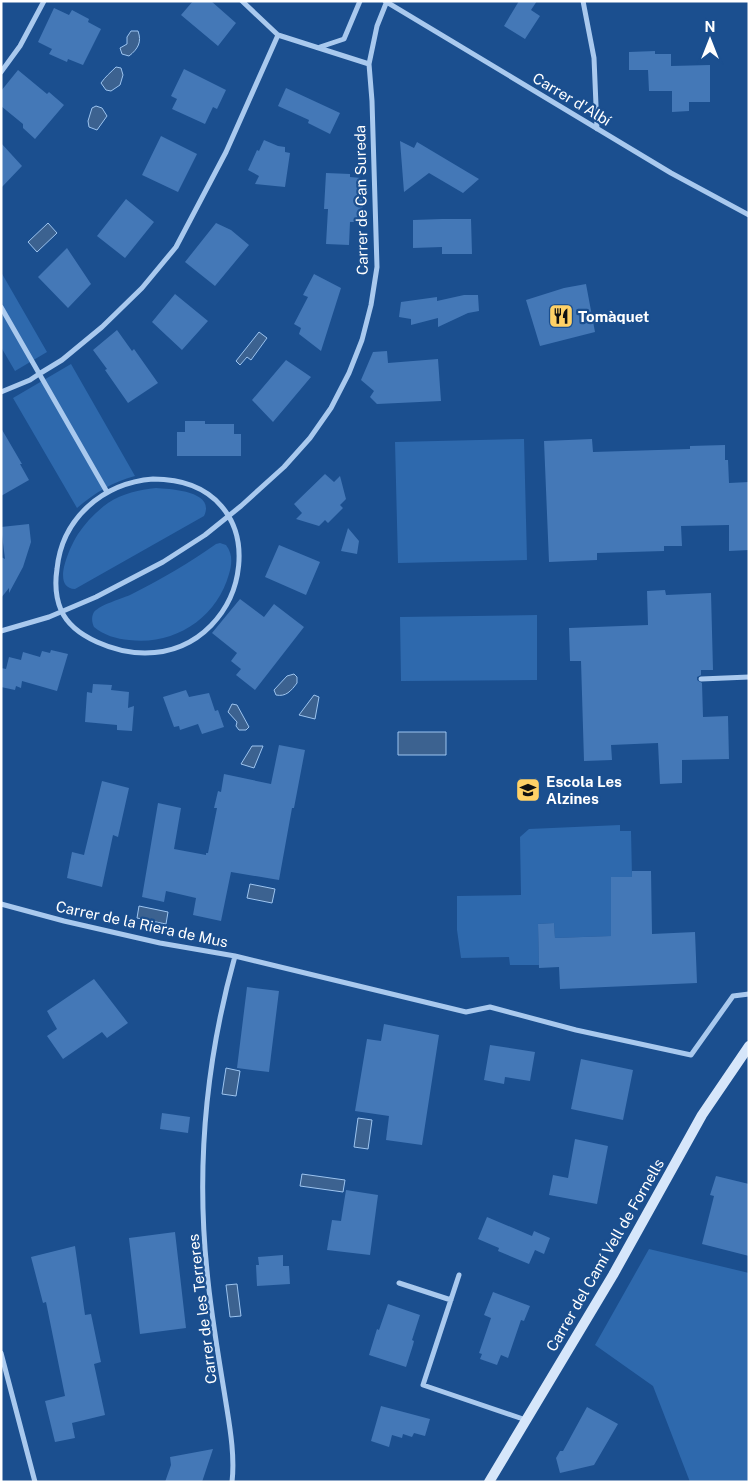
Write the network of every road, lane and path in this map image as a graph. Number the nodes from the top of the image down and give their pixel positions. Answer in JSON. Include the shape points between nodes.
{"nodes":[{"id":1,"x":44,"y":1,"type":"edge"},
{"id":2,"x":242,"y":1,"type":"edge"},
{"id":3,"x":360,"y":1,"type":"edge"},
{"id":4,"x":583,"y":1,"type":"edge"},
{"id":5,"x":386,"y":2,"type":"edge"},
{"id":6,"x":278,"y":34,"type":"junction"},
{"id":7,"x":318,"y":48,"type":"junction"},
{"id":8,"x":369,"y":64,"type":"junction"},
{"id":9,"x":1,"y":72,"type":"edge"},
{"id":10,"x":597,"y":129,"type":"junction"},
{"id":11,"x":749,"y":215,"type":"edge"},
{"id":12,"x":1,"y":307,"type":"edge"},
{"id":13,"x":40,"y":374,"type":"junction"},
{"id":14,"x":1,"y":392,"type":"edge"},
{"id":15,"x":107,"y":492,"type":"junction"},
{"id":16,"x":228,"y":516,"type":"junction"},
{"id":17,"x":62,"y":612,"type":"junction"},
{"id":18,"x":1,"y":631,"type":"edge"},
{"id":19,"x":749,"y":677,"type":"edge"},
{"id":20,"x":702,"y":679,"type":"dead end"},
{"id":21,"x":1,"y":904,"type":"edge"},
{"id":22,"x":235,"y":956,"type":"junction"},
{"id":23,"x":749,"y":994,"type":"edge"},
{"id":24,"x":749,"y":1046,"type":"edge"},
{"id":25,"x":459,"y":1275,"type":"dead end"},
{"id":26,"x":399,"y":1284,"type":"dead end"},
{"id":27,"x":451,"y":1300,"type":"junction"},
{"id":28,"x":1,"y":1353,"type":"edge"},
{"id":29,"x":526,"y":1420,"type":"junction"},
{"id":30,"x":35,"y":1482,"type":"edge"},
{"id":31,"x":232,"y":1482,"type":"edge"},
{"id":32,"x":489,"y":1482,"type":"edge"}],
"edges":[{"from":1,"to":9,"type":"street","via":[[20,46]]},
{"from":2,"to":6,"type":"street"},
{"from":3,"to":7,"type":"street","via":[[344,39]]},
{"from":4,"to":10,"type":"street","via":[[594,58]]},
{"from":5,"to":8,"type":"street","name":"Carrer de Can Sureda"},
{"from":5,"to":10,"type":"street","name":"Carrer d'Albí"},
{"from":6,"to":7,"type":"street"},
{"from":6,"to":13,"type":"street","via":[[226,152],[176,247],[142,288],[102,327]]},
{"from":7,"to":8,"type":"street"},
{"from":8,"to":16,"type":"street","name":"Carrer de Can Sureda","via":[[377,267],[362,340],[331,408],[310,438],[284,467]]},
{"from":10,"to":11,"type":"street","name":"Carrer d'Albí"},
{"from":12,"to":13,"type":"street"},
{"from":13,"to":14,"type":"street"},
{"from":13,"to":15,"type":"street"},
{"from":15,"to":16,"type":"street","via":[[144,480],[178,482],[209,495]]},
{"from":15,"to":17,"type":"street","via":[[78,517],[61,547],[56,580]]},
{"from":16,"to":17,"type":"street","name":"Carrer de Can Sureda","via":[[164,562]]},
{"from":16,"to":17,"type":"street","via":[[239,551],[236,579],[223,610],[192,639],[177,647],[152,653],[119,650],[87,637]]},
{"from":17,"to":18,"type":"street","name":"Carrer de Can Sureda"},
{"from":19,"to":20,"type":"street"},
{"from":21,"to":22,"type":"street","name":"Carrer de la Riera de Mus","via":[[64,921]]},
{"from":22,"to":23,"type":"street","name":"Carrer de la Riera de Mus","via":[[466,1012],[490,1007],[691,1055],[733,996]]},
{"from":22,"to":31,"type":"street","name":"Carrer de les Terreres","via":[[208,1082],[203,1203],[207,1271],[230,1433]]},
{"from":24,"to":29,"type":"street","name":"Carrer del Camí Vell de Fornells","via":[[702,1115],[614,1275]]},
{"from":25,"to":27,"type":"street"},
{"from":26,"to":27,"type":"street"},
{"from":27,"to":29,"type":"street","via":[[424,1385]]},
{"from":28,"to":30,"type":"street"},
{"from":29,"to":32,"type":"street","name":"Carrer del Camí Vell de Fornells"}]}
